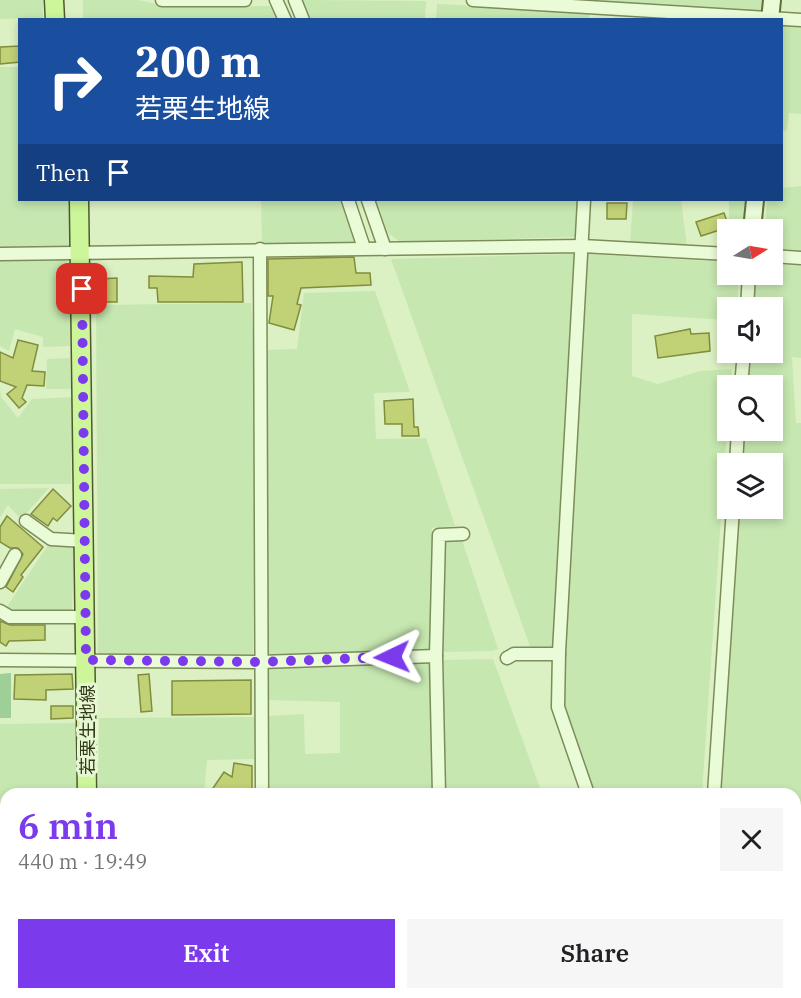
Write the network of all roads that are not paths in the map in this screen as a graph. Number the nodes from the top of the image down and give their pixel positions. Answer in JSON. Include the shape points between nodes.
{"nodes":[{"id":1,"x":54,"y":0,"type":"edge"},
{"id":2,"x":162,"y":0,"type":"edge"},
{"id":3,"x":244,"y":0,"type":"edge"},
{"id":4,"x":276,"y":0,"type":"edge"},
{"id":5,"x":295,"y":0,"type":"edge"},
{"id":6,"x":473,"y":0,"type":"edge"},
{"id":7,"x":772,"y":0,"type":"edge"},
{"id":8,"x":595,"y":3,"type":"edge"},
{"id":9,"x":55,"y":18,"type":"edge"},
{"id":10,"x":284,"y":18,"type":"edge"},
{"id":11,"x":302,"y":18,"type":"edge"},
{"id":12,"x":594,"y":18,"type":"edge"},
{"id":13,"x":759,"y":18,"type":"edge"},
{"id":14,"x":770,"y":18,"type":"edge"},
{"id":15,"x":783,"y":19,"type":"edge"},
{"id":16,"x":801,"y":20,"type":"edge"},
{"id":17,"x":79,"y":201,"type":"edge"},
{"id":18,"x":348,"y":201,"type":"edge"},
{"id":19,"x":368,"y":201,"type":"edge"},
{"id":20,"x":585,"y":201,"type":"edge"},
{"id":21,"x":755,"y":201,"type":"edge"},
{"id":22,"x":753,"y":219,"type":"edge"},
{"id":23,"x":582,"y":246,"type":"junction"},
{"id":24,"x":364,"y":248,"type":"junction"},
{"id":25,"x":260,"y":249,"type":"junction"},
{"id":26,"x":385,"y":249,"type":"junction"},
{"id":27,"x":717,"y":253,"type":"edge"},
{"id":28,"x":0,"y":254,"type":"edge"},
{"id":29,"x":81,"y":254,"type":"junction"},
{"id":30,"x":783,"y":257,"type":"edge"},
{"id":31,"x":801,"y":258,"type":"edge"},
{"id":32,"x":732,"y":519,"type":"edge"},
{"id":33,"x":26,"y":521,"type":"dead end"},
{"id":34,"x":464,"y":534,"type":"dead end"},
{"id":35,"x":85,"y":541,"type":"junction"},
{"id":36,"x":15,"y":555,"type":"dead end"},
{"id":37,"x":0,"y":582,"type":"edge"},
{"id":38,"x":0,"y":611,"type":"edge"},
{"id":39,"x":86,"y":617,"type":"junction"},
{"id":40,"x":559,"y":654,"type":"junction"},
{"id":41,"x":436,"y":656,"type":"junction"},
{"id":42,"x":507,"y":658,"type":"dead end"},
{"id":43,"x":0,"y":660,"type":"edge"},
{"id":44,"x":86,"y":660,"type":"junction"},
{"id":45,"x":261,"y":662,"type":"junction"},
{"id":46,"x":87,"y":788,"type":"edge"},
{"id":47,"x":262,"y":788,"type":"edge"},
{"id":48,"x":439,"y":788,"type":"edge"},
{"id":49,"x":586,"y":788,"type":"edge"},
{"id":50,"x":714,"y":788,"type":"edge"}],
"edges":[{"from":1,"to":9,"type":"main road"},
{"from":2,"to":3,"type":"street"},
{"from":4,"to":10,"type":"street"},
{"from":5,"to":11,"type":"street"},
{"from":6,"to":8,"type":"street"},
{"from":7,"to":14,"type":"street"},
{"from":8,"to":12,"type":"street"},
{"from":8,"to":13,"type":"street"},
{"from":15,"to":16,"type":"street"},
{"from":17,"to":29,"type":"main road","name":"若栗生地線"},
{"from":18,"to":24,"type":"street"},
{"from":19,"to":26,"type":"street"},
{"from":20,"to":23,"type":"street"},
{"from":21,"to":22,"type":"street"},
{"from":23,"to":26,"type":"street"},
{"from":23,"to":27,"type":"street"},
{"from":23,"to":40,"type":"street"},
{"from":24,"to":25,"type":"street"},
{"from":24,"to":26,"type":"street"},
{"from":25,"to":29,"type":"street"},
{"from":25,"to":45,"type":"street"},
{"from":28,"to":29,"type":"street"},
{"from":29,"to":35,"type":"main road","name":"若栗生地線"},
{"from":30,"to":31,"type":"street"},
{"from":32,"to":50,"type":"street"},
{"from":33,"to":35,"type":"street","via":[[51,539]]},
{"from":34,"to":41,"type":"street","via":[[439,535]]},
{"from":35,"to":39,"type":"main road","name":"若栗生地線"},
{"from":36,"to":37,"type":"street"},
{"from":38,"to":39,"type":"street","via":[[10,617]]},
{"from":39,"to":44,"type":"main road","name":"若栗生地線"},
{"from":40,"to":42,"type":"street","via":[[514,654]]},
{"from":40,"to":49,"type":"street","via":[[558,707]]},
{"from":41,"to":45,"type":"street"},
{"from":41,"to":48,"type":"street"},
{"from":43,"to":44,"type":"street"},
{"from":44,"to":45,"type":"street"},
{"from":44,"to":46,"type":"main road","name":"若栗生地線"},
{"from":45,"to":47,"type":"street"}]}
